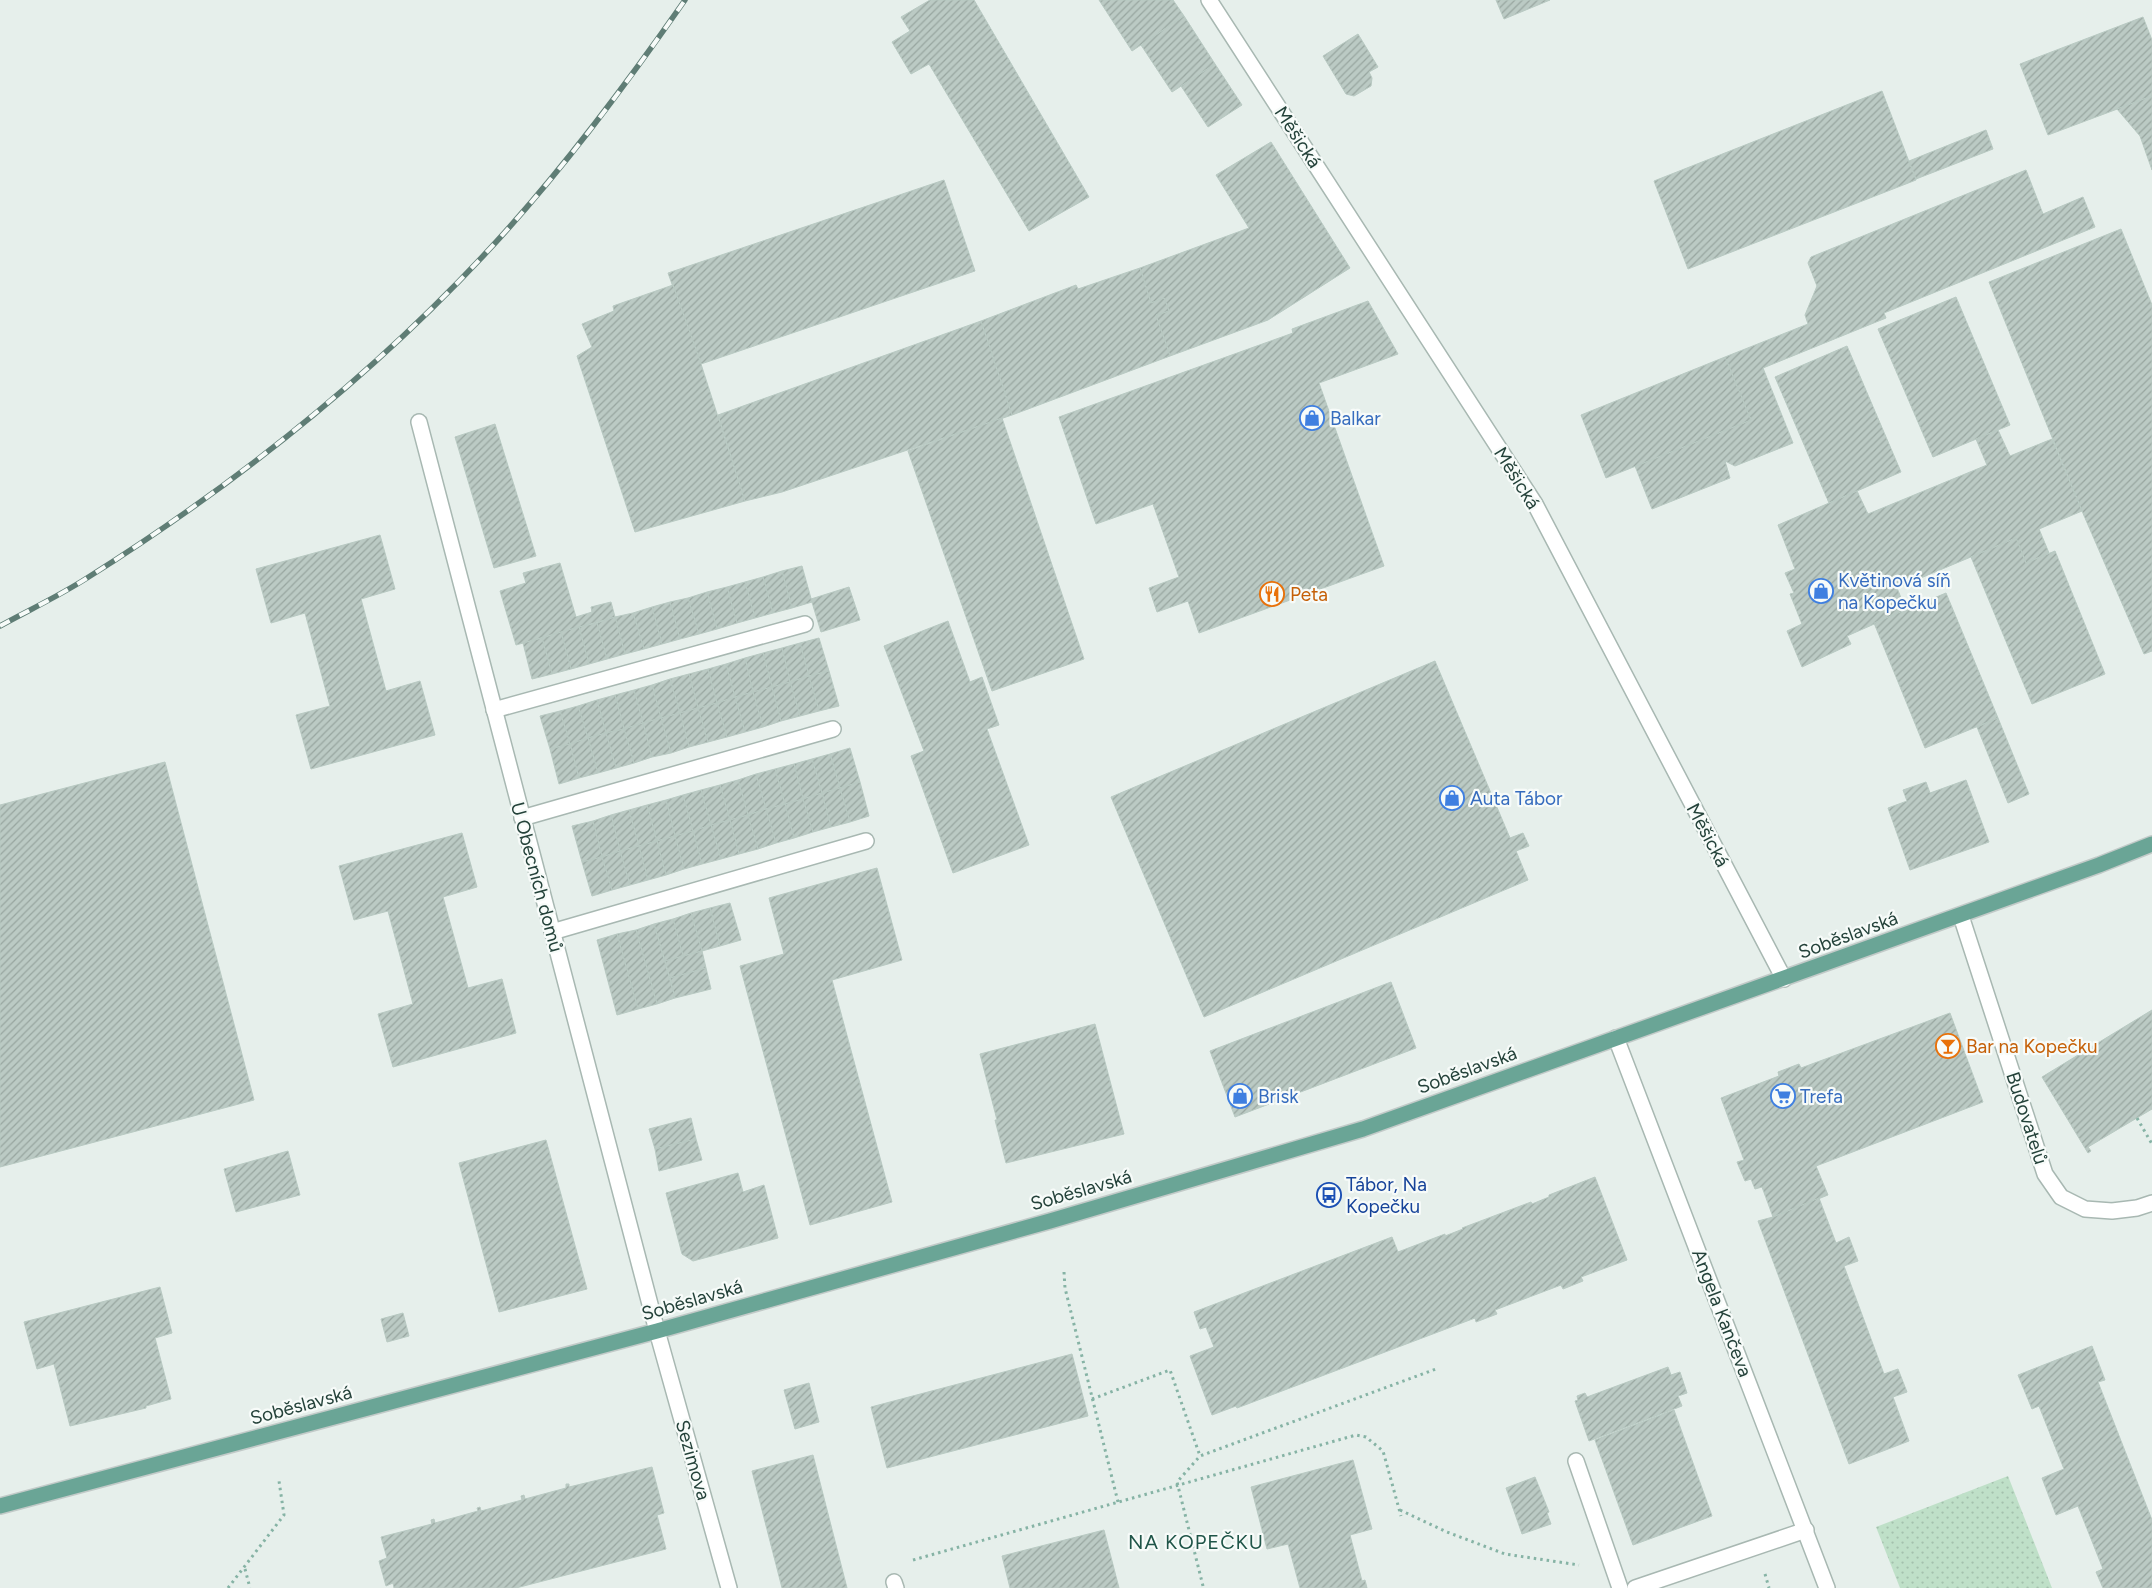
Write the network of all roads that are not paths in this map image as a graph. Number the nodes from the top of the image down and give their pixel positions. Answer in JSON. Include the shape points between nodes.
{"nodes":[{"id":1,"x":1209,"y":0,"type":"edge"},
{"id":2,"x":419,"y":422,"type":"dead end"},
{"id":3,"x":805,"y":624,"type":"dead end"},
{"id":4,"x":494,"y":710,"type":"junction"},
{"id":5,"x":833,"y":730,"type":"dead end"},
{"id":6,"x":522,"y":818,"type":"junction"},
{"id":7,"x":866,"y":840,"type":"dead end"},
{"id":8,"x":2152,"y":844,"type":"edge"},
{"id":9,"x":1961,"y":916,"type":"junction"},
{"id":10,"x":552,"y":932,"type":"junction"},
{"id":11,"x":1784,"y":980,"type":"junction"},
{"id":12,"x":1616,"y":1038,"type":"junction"},
{"id":13,"x":2152,"y":1203,"type":"edge"},
{"id":14,"x":657,"y":1331,"type":"junction"},
{"id":15,"x":1576,"y":1461,"type":"dead end"},
{"id":16,"x":0,"y":1506,"type":"edge"},
{"id":17,"x":1806,"y":1530,"type":"junction"},
{"id":18,"x":729,"y":1588,"type":"edge"},
{"id":19,"x":1620,"y":1588,"type":"edge"},
{"id":20,"x":1635,"y":1588,"type":"edge"},
{"id":21,"x":1828,"y":1588,"type":"edge"}],
"edges":[{"from":1,"to":11,"type":"street","name":"Měšická","via":[[1535,504]]},
{"from":2,"to":4,"type":"street","name":"U Obecních domů"},
{"from":3,"to":4,"type":"street"},
{"from":4,"to":6,"type":"street","name":"U Obecních domů"},
{"from":5,"to":6,"type":"street"},
{"from":6,"to":10,"type":"street","name":"U Obecních domů"},
{"from":7,"to":10,"type":"street"},
{"from":8,"to":9,"type":"main road","name":"Soběslavská"},
{"from":9,"to":11,"type":"main road","name":"Soběslavská"},
{"from":9,"to":13,"type":"street","name":"Budovatelů","via":[[2044,1174],[2061,1198],[2086,1209],[2112,1211]]},
{"from":10,"to":14,"type":"street","name":"U Obecních domů"},
{"from":11,"to":12,"type":"main road","name":"Soběslavská"},
{"from":12,"to":14,"type":"main road","name":"Soběslavská","via":[[1363,1129]]},
{"from":12,"to":17,"type":"street","name":"Angela Kančeva"},
{"from":14,"to":16,"type":"main road","name":"Soběslavská"},
{"from":14,"to":18,"type":"street","name":"Sezimova"},
{"from":15,"to":19,"type":"street"},
{"from":17,"to":20,"type":"street"},
{"from":17,"to":21,"type":"street","name":"Angela Kančeva"}]}
